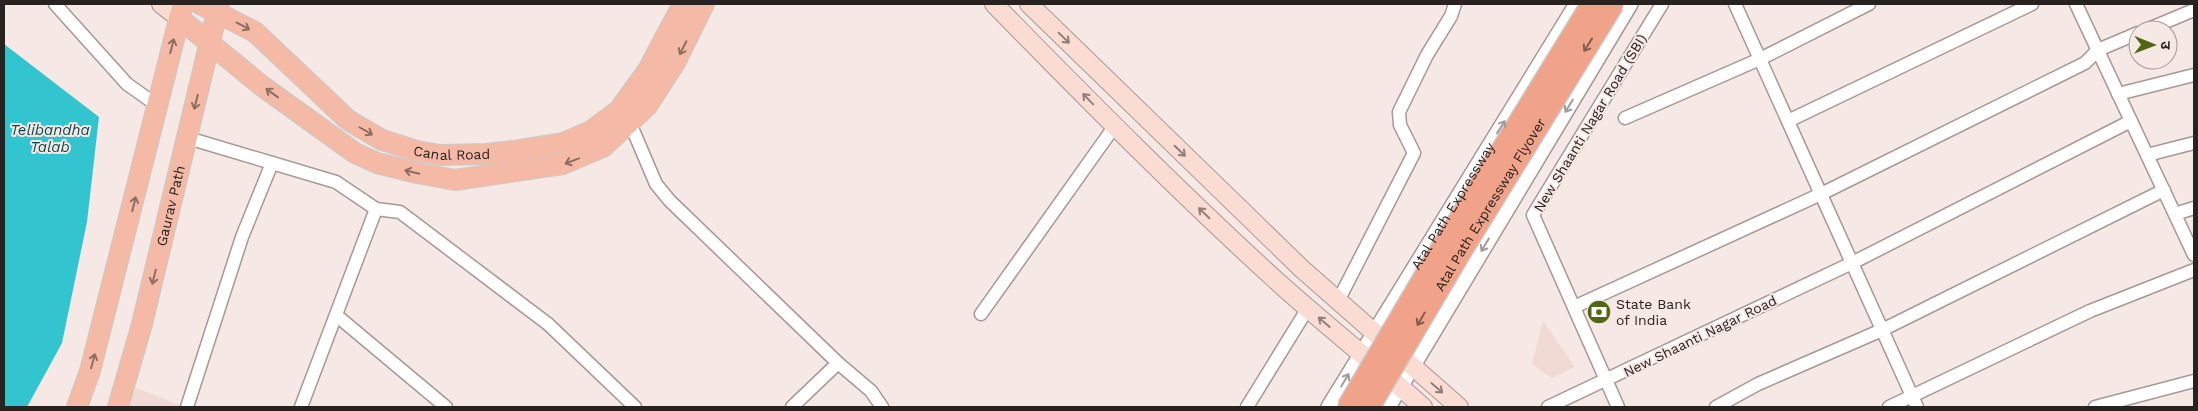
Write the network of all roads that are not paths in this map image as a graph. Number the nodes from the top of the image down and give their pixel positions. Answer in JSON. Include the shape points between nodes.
{"nodes":[{"id":1,"x":55,"y":4,"type":"edge"},
{"id":2,"x":161,"y":4,"type":"edge"},
{"id":3,"x":682,"y":4,"type":"edge"},
{"id":4,"x":704,"y":4,"type":"edge"},
{"id":5,"x":994,"y":4,"type":"edge"},
{"id":6,"x":1029,"y":4,"type":"edge"},
{"id":7,"x":1455,"y":4,"type":"edge"},
{"id":8,"x":1577,"y":4,"type":"edge"},
{"id":9,"x":1592,"y":4,"type":"edge"},
{"id":10,"x":1613,"y":4,"type":"edge"},
{"id":11,"x":1630,"y":4,"type":"edge"},
{"id":12,"x":1662,"y":4,"type":"edge"},
{"id":13,"x":1735,"y":4,"type":"edge"},
{"id":14,"x":1869,"y":4,"type":"edge"},
{"id":15,"x":2032,"y":4,"type":"edge"},
{"id":16,"x":2076,"y":4,"type":"edge"},
{"id":17,"x":212,"y":6,"type":"edge"},
{"id":18,"x":2194,"y":10,"type":"edge"},
{"id":19,"x":181,"y":11,"type":"edge"},
{"id":20,"x":2170,"y":20,"type":"edge"},
{"id":21,"x":2128,"y":38,"type":"edge"},
{"id":22,"x":210,"y":44,"type":"junction"},
{"id":23,"x":2098,"y":50,"type":"junction"},
{"id":24,"x":1760,"y":59,"type":"junction"},
{"id":25,"x":2194,"y":75,"type":"edge"},
{"id":26,"x":2118,"y":94,"type":"junction"},
{"id":27,"x":158,"y":106,"type":"junction"},
{"id":28,"x":624,"y":116,"type":"junction"},
{"id":29,"x":1625,"y":118,"type":"dead end"},
{"id":30,"x":1788,"y":121,"type":"junction"},
{"id":31,"x":2131,"y":121,"type":"junction"},
{"id":32,"x":1114,"y":127,"type":"junction"},
{"id":33,"x":188,"y":138,"type":"junction"},
{"id":34,"x":2194,"y":142,"type":"edge"},
{"id":35,"x":2147,"y":155,"type":"junction"},
{"id":36,"x":272,"y":163,"type":"junction"},
{"id":37,"x":2164,"y":190,"type":"junction"},
{"id":38,"x":1821,"y":194,"type":"junction"},
{"id":39,"x":2194,"y":208,"type":"edge"},
{"id":40,"x":376,"y":209,"type":"junction"},
{"id":41,"x":2175,"y":214,"type":"junction"},
{"id":42,"x":2194,"y":254,"type":"edge"},
{"id":43,"x":1852,"y":263,"type":"junction"},
{"id":44,"x":1302,"y":269,"type":"junction"},
{"id":45,"x":2194,"y":270,"type":"edge"},
{"id":46,"x":1285,"y":289,"type":"junction"},
{"id":47,"x":1338,"y":301,"type":"junction"},
{"id":48,"x":1574,"y":307,"type":"junction"},
{"id":49,"x":1308,"y":308,"type":"junction"},
{"id":50,"x":981,"y":314,"type":"dead end"},
{"id":51,"x":336,"y":315,"type":"junction"},
{"id":52,"x":1882,"y":330,"type":"junction"},
{"id":53,"x":1374,"y":333,"type":"junction"},
{"id":54,"x":1361,"y":354,"type":"junction"},
{"id":55,"x":838,"y":363,"type":"junction"},
{"id":56,"x":1412,"y":367,"type":"junction"},
{"id":57,"x":2194,"y":381,"type":"edge"},
{"id":58,"x":1606,"y":382,"type":"junction"},
{"id":59,"x":1400,"y":387,"type":"junction"},
{"id":60,"x":1914,"y":402,"type":"edge"},
{"id":61,"x":77,"y":407,"type":"edge"},
{"id":62,"x":118,"y":407,"type":"edge"},
{"id":63,"x":187,"y":407,"type":"edge"},
{"id":64,"x":301,"y":407,"type":"edge"},
{"id":65,"x":446,"y":407,"type":"edge"},
{"id":66,"x":635,"y":407,"type":"edge"},
{"id":67,"x":792,"y":407,"type":"edge"},
{"id":68,"x":882,"y":407,"type":"edge"},
{"id":69,"x":1248,"y":407,"type":"edge"},
{"id":70,"x":1329,"y":407,"type":"edge"},
{"id":71,"x":1348,"y":407,"type":"edge"},
{"id":72,"x":1369,"y":407,"type":"edge"},
{"id":73,"x":1388,"y":407,"type":"edge"},
{"id":74,"x":1423,"y":407,"type":"edge"},
{"id":75,"x":1459,"y":407,"type":"edge"},
{"id":76,"x":1548,"y":407,"type":"edge"},
{"id":77,"x":1618,"y":407,"type":"edge"},
{"id":78,"x":1716,"y":407,"type":"edge"},
{"id":79,"x":1889,"y":407,"type":"edge"},
{"id":80,"x":2095,"y":407,"type":"edge"}],
"edges":[{"from":1,"to":27,"type":"street","via":[[127,84]]},
{"from":2,"to":19,"type":"main road"},
{"from":3,"to":28,"type":"main road","name":"Canal Road"},
{"from":4,"to":28,"type":"main road","one_way":true,"via":[[676,61],[647,106]]},
{"from":32,"to":5,"type":"main road","one_way":true},
{"from":6,"to":44,"type":"main road","one_way":true},
{"from":7,"to":47,"type":"street","via":[[1399,112],[1400,125],[1414,153]]},
{"from":53,"to":8,"type":"street","name":"Atal Path Expressway","one_way":true},
{"from":9,"to":71,"type":"highway","name":"Atal Path Expressway Flyover","bridge":true},
{"from":10,"to":72,"type":"highway","name":"Atal Path Expressway Flyover","one_way":true,"bridge":true},
{"from":11,"to":56,"type":"street","one_way":true},
{"from":12,"to":48,"type":"street","name":"New Shaanti Nagar Road (SBI)","via":[[1533,215]]},
{"from":13,"to":24,"type":"street"},
{"from":14,"to":24,"type":"street"},
{"from":15,"to":30,"type":"street"},
{"from":16,"to":23,"type":"street"},
{"from":17,"to":22,"type":"main road","name":"Gaurav Path"},
{"from":17,"to":28,"type":"main road","name":"Canal Road","one_way":true,"via":[[254,32],[348,120],[382,140],[417,151],[440,155],[486,154],[563,143]]},
{"from":18,"to":20,"type":"street"},
{"from":19,"to":22,"type":"main road"},
{"from":27,"to":19,"type":"main road","one_way":true},
{"from":21,"to":23,"type":"street"},
{"from":28,"to":22,"type":"main road","one_way":true,"via":[[602,147],[563,164],[455,180],[377,163],[355,153]]},
{"from":22,"to":33,"type":"main road","name":"Gaurav Path","one_way":true},
{"from":23,"to":26,"type":"street"},
{"from":23,"to":38,"type":"street","via":[[2085,63]]},
{"from":24,"to":29,"type":"street"},
{"from":24,"to":30,"type":"street"},
{"from":25,"to":26,"type":"street"},
{"from":26,"to":31,"type":"street"},
{"from":61,"to":27,"type":"main road","one_way":true,"via":[[90,371]]},
{"from":28,"to":55,"type":"street","via":[[656,184],[670,201]]},
{"from":30,"to":38,"type":"street"},
{"from":31,"to":35,"type":"street"},
{"from":31,"to":43,"type":"street","name":"New Shaanti Nagar Road"},
{"from":46,"to":32,"type":"main road","one_way":true},
{"from":32,"to":50,"type":"street"},
{"from":33,"to":36,"type":"street"},
{"from":33,"to":62,"type":"main road","name":"Gaurav Path","one_way":true},
{"from":34,"to":35,"type":"street"},
{"from":35,"to":37,"type":"street"},
{"from":36,"to":40,"type":"street","via":[[336,182]]},
{"from":36,"to":63,"type":"street","via":[[242,237]]},
{"from":37,"to":41,"type":"street"},
{"from":37,"to":52,"type":"street"},
{"from":38,"to":43,"type":"street"},
{"from":38,"to":48,"type":"street"},
{"from":39,"to":41,"type":"street"},
{"from":40,"to":51,"type":"street"},
{"from":40,"to":66,"type":"street","via":[[400,212],[540,318]]},
{"from":41,"to":42,"type":"street"},
{"from":43,"to":52,"type":"street"},
{"from":43,"to":58,"type":"street","name":"New Shaanti Nagar Road"},
{"from":44,"to":46,"type":"main road"},
{"from":44,"to":47,"type":"main road"},
{"from":45,"to":60,"type":"street","via":[[2090,311]]},
{"from":46,"to":49,"type":"main road"},
{"from":47,"to":53,"type":"main road"},
{"from":48,"to":58,"type":"street","name":"New Shaanti Nagar Road (SBI)"},
{"from":54,"to":49,"type":"main road","one_way":true},
{"from":49,"to":69,"type":"street"},
{"from":51,"to":64,"type":"street"},
{"from":51,"to":65,"type":"street"},
{"from":52,"to":60,"type":"street"},
{"from":52,"to":78,"type":"street","via":[[1758,384]]},
{"from":53,"to":54,"type":"street","name":"Atal Path Expressway"},
{"from":53,"to":56,"type":"main road"},
{"from":54,"to":59,"type":"main road"},
{"from":70,"to":54,"type":"street","name":"Atal Path Expressway","one_way":true},
{"from":55,"to":67,"type":"street"},
{"from":55,"to":68,"type":"street","via":[[871,391]]},
{"from":56,"to":59,"type":"street"},
{"from":56,"to":75,"type":"main road","one_way":true},
{"from":57,"to":80,"type":"street"},
{"from":58,"to":76,"type":"street","name":"New Shaanti Nagar Road"},
{"from":58,"to":77,"type":"street","name":"New Shaanti Nagar Road (SBI)"},
{"from":59,"to":73,"type":"street"},
{"from":59,"to":74,"type":"main road"},
{"from":60,"to":79,"type":"street"}]}
